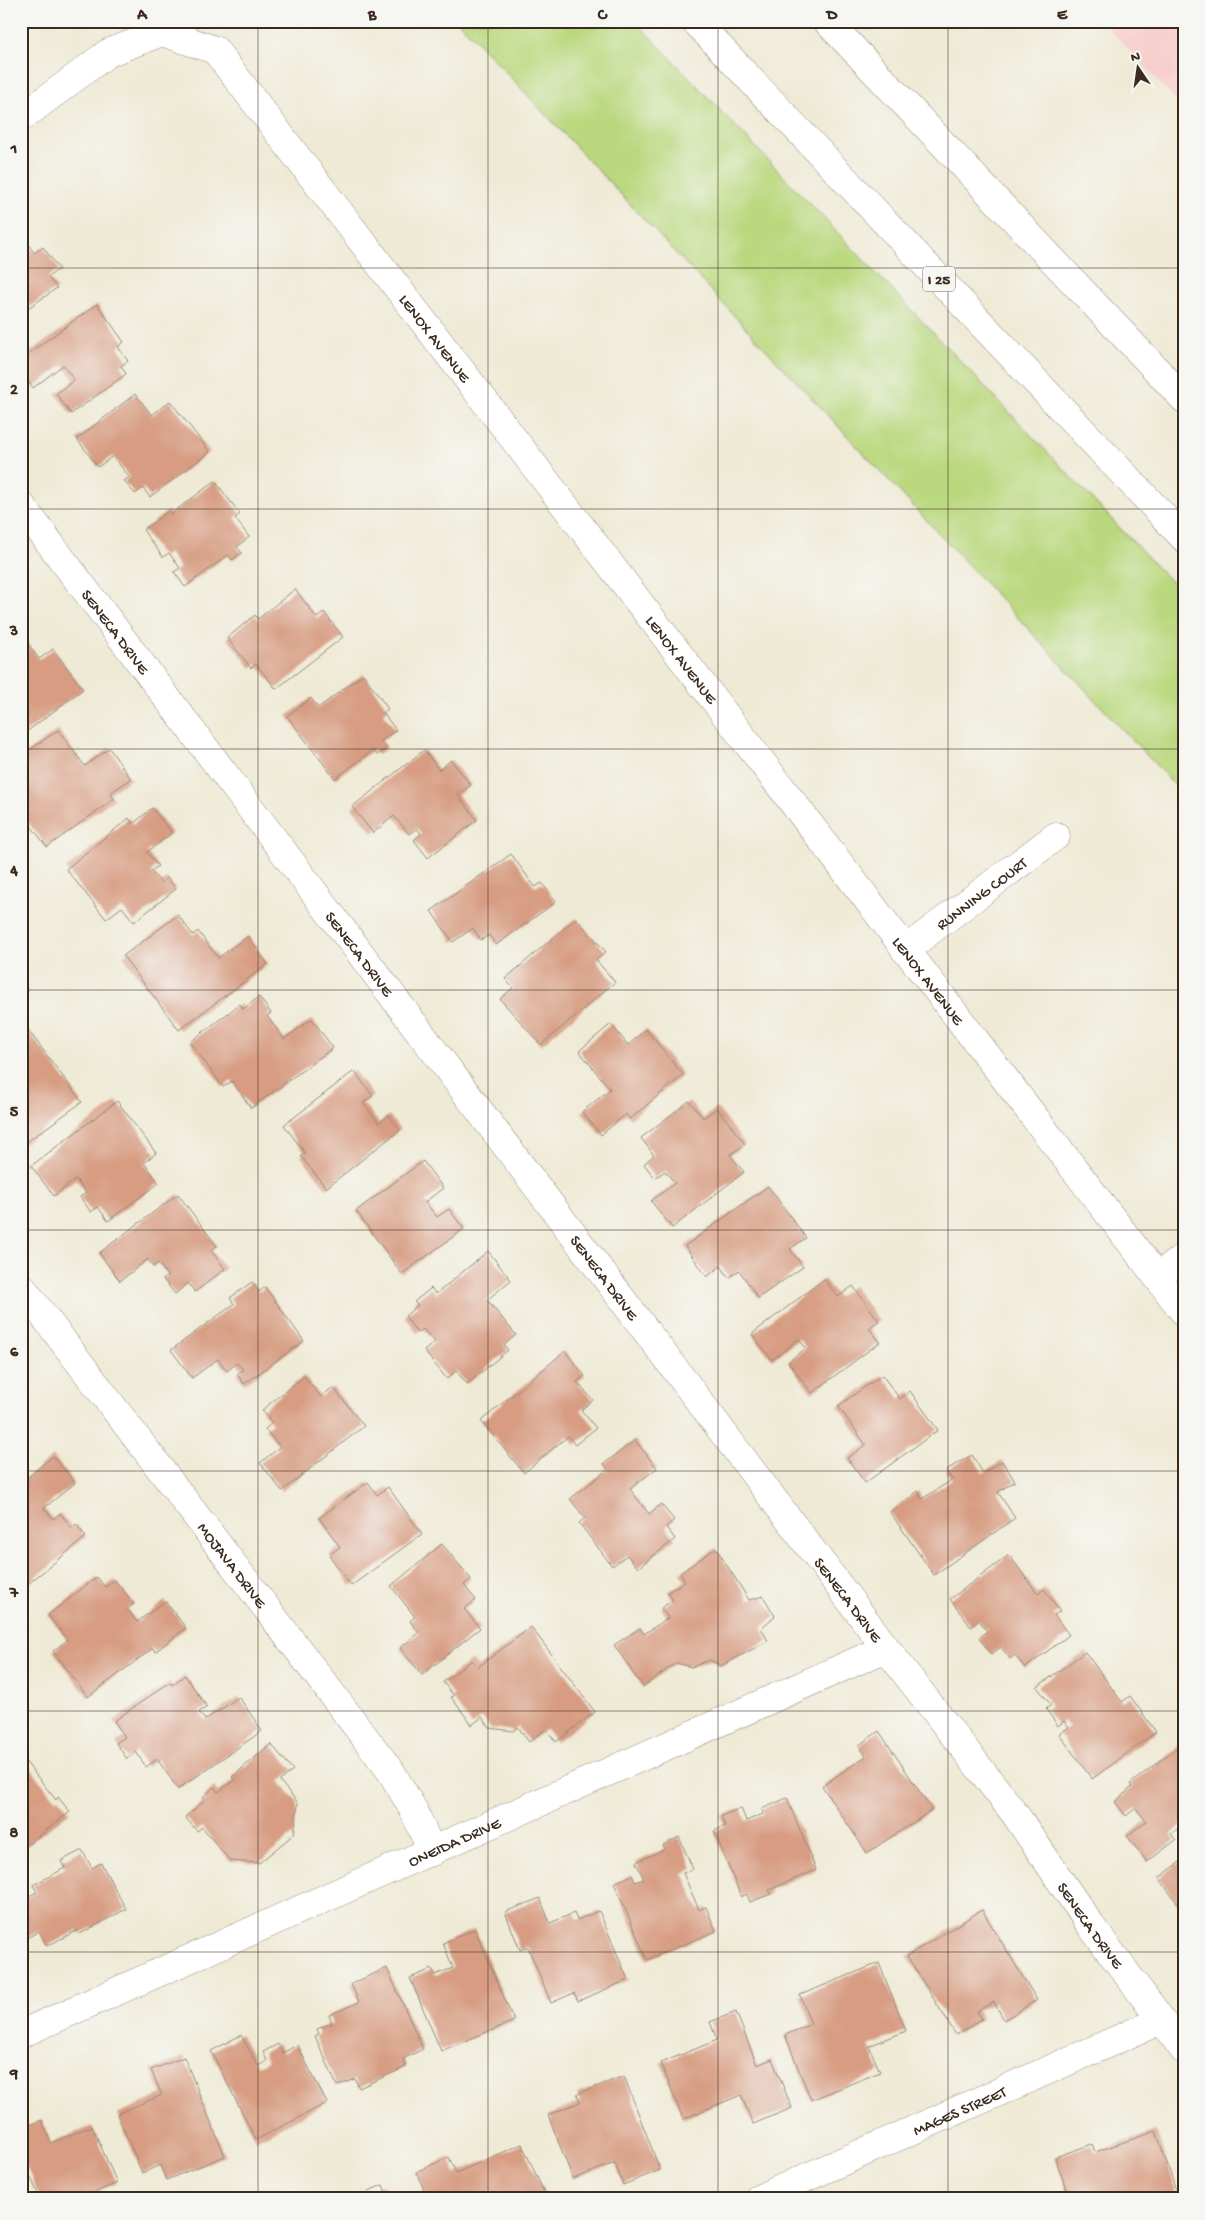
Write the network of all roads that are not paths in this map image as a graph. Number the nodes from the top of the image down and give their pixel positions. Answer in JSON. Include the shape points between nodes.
{"nodes":[{"id":1,"x":695,"y":21,"type":"edge"},
{"id":2,"x":827,"y":21,"type":"edge"},
{"id":3,"x":21,"y":118,"type":"edge"},
{"id":4,"x":1184,"y":399,"type":"edge"},
{"id":5,"x":21,"y":505,"type":"edge"},
{"id":6,"x":1184,"y":538,"type":"edge"},
{"id":7,"x":1056,"y":836,"type":"dead end"},
{"id":8,"x":905,"y":950,"type":"junction"},
{"id":9,"x":1184,"y":1257,"type":"edge"},
{"id":10,"x":1158,"y":1276,"type":"junction"},
{"id":11,"x":21,"y":1286,"type":"edge"},
{"id":12,"x":1184,"y":1312,"type":"edge"},
{"id":13,"x":886,"y":1648,"type":"junction"},
{"id":14,"x":432,"y":1852,"type":"junction"},
{"id":15,"x":1161,"y":2020,"type":"junction"},
{"id":16,"x":21,"y":2034,"type":"edge"},
{"id":17,"x":1184,"y":2050,"type":"edge"},
{"id":18,"x":758,"y":2199,"type":"edge"}],
"edges":[{"from":1,"to":6,"type":"main road","number":"I 25"},
{"from":2,"to":4,"type":"main road"},
{"from":3,"to":8,"type":"main road","name":"LENOX AVENUE","via":[[108,52],[162,32],[215,50]]},
{"from":5,"to":13,"type":"main road","name":"SENECA DRIVE"},
{"from":7,"to":8,"type":"main road","name":"RUNNING COURT"},
{"from":8,"to":10,"type":"main road","name":"LENOX AVENUE"},
{"from":9,"to":10,"type":"main road"},
{"from":10,"to":12,"type":"main road","name":"LENOX AVENUE"},
{"from":11,"to":14,"type":"main road","name":"MOJAVA DRIVE","via":[[392,1774]]},
{"from":13,"to":14,"type":"main road","name":"ONEIDA DRIVE"},
{"from":13,"to":15,"type":"main road","name":"SENECA DRIVE","via":[[1015,1814],[1091,1926]]},
{"from":14,"to":16,"type":"main road","name":"ONEIDA DRIVE"},
{"from":15,"to":17,"type":"main road","name":"SENECA DRIVE"},
{"from":15,"to":18,"type":"main road","name":"MAGES STREET"}]}
